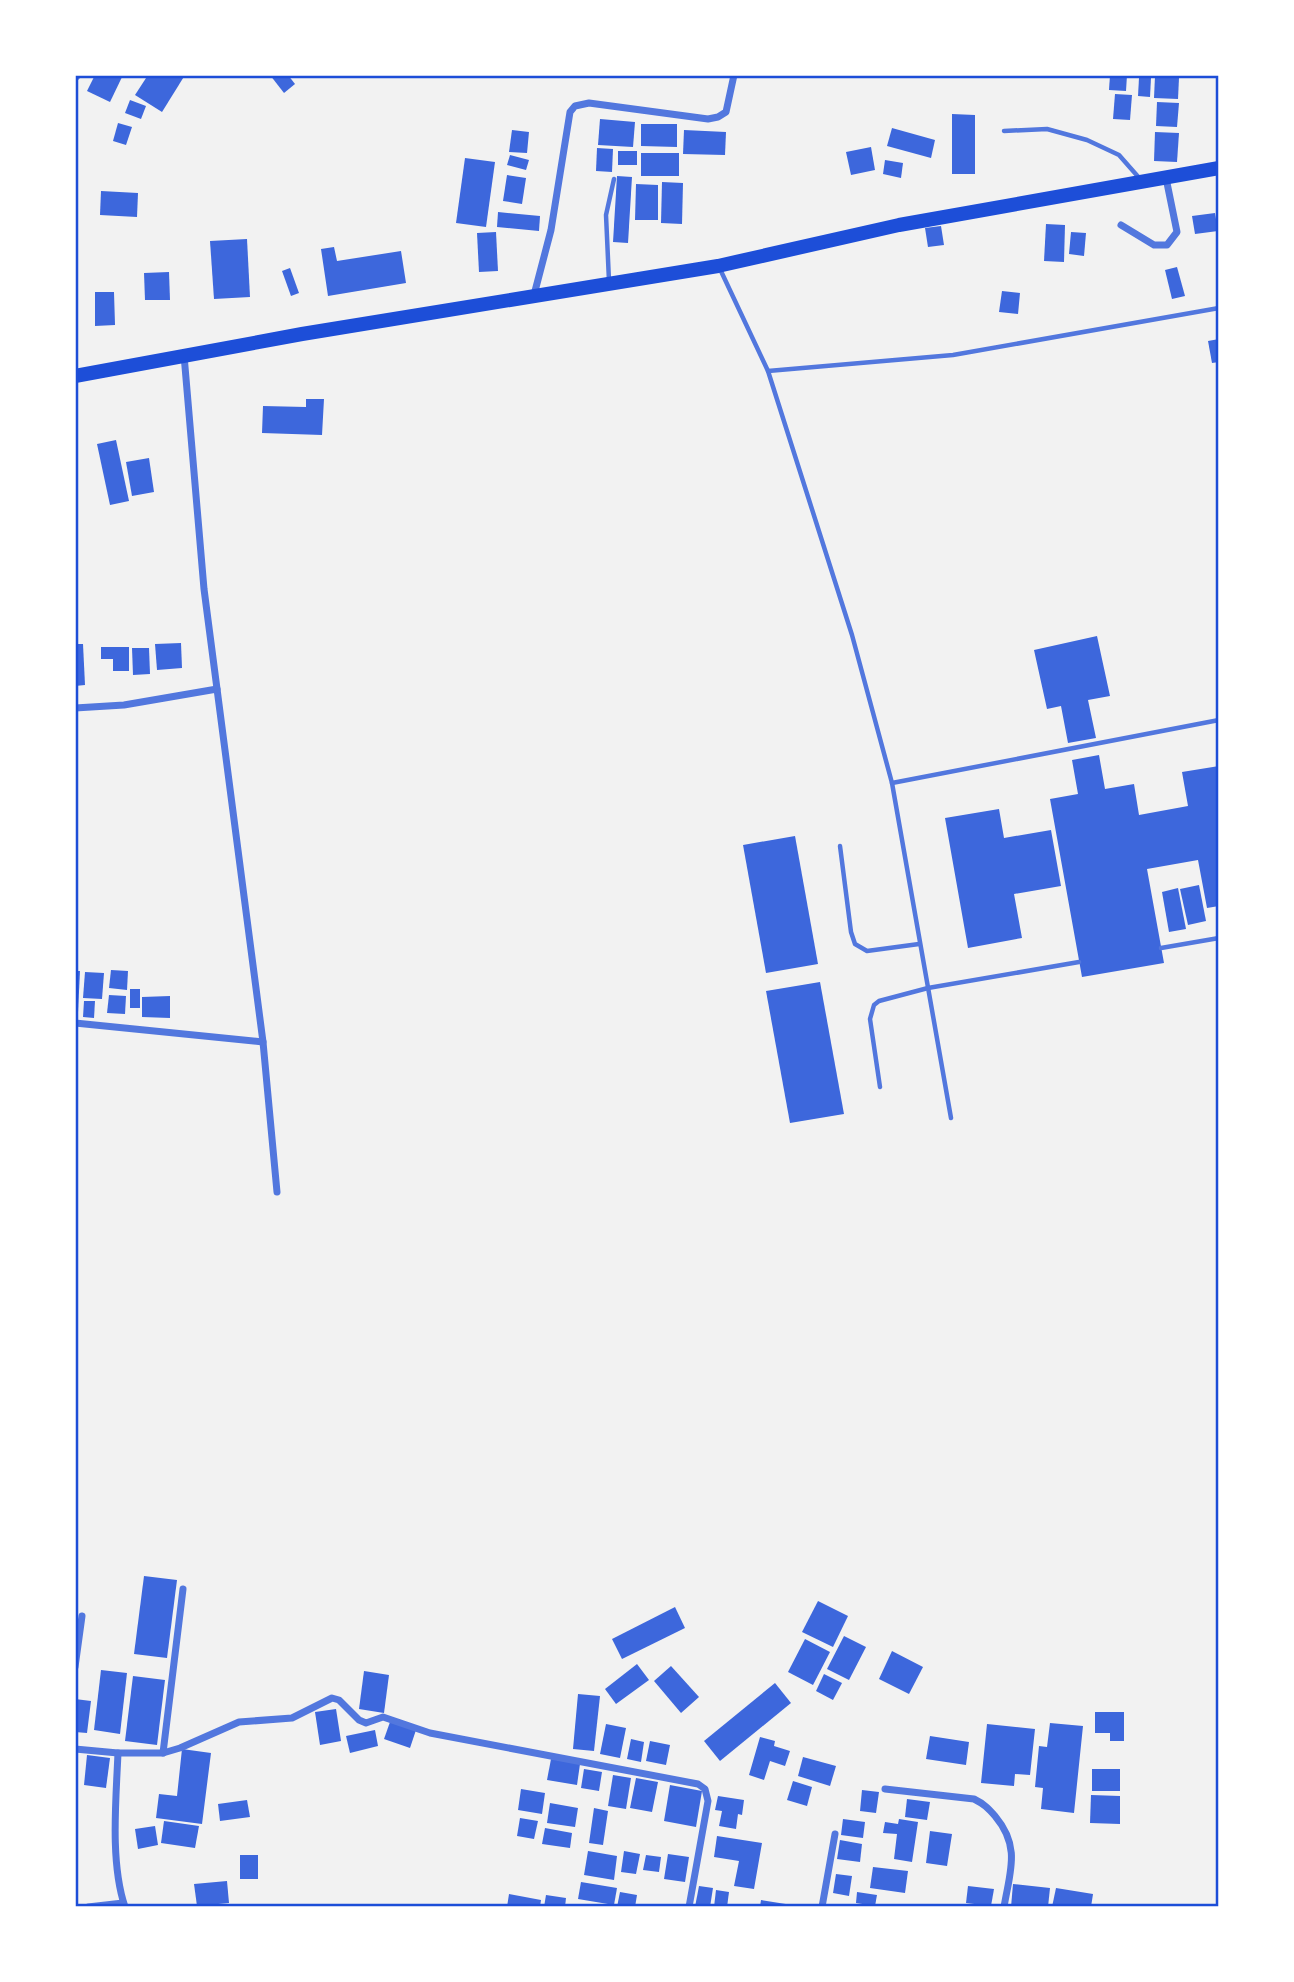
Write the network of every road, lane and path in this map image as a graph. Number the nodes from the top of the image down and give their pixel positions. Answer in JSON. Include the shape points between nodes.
{"nodes":[{"id":1,"x":734,"y":75,"type":"edge"},
{"id":2,"x":1004,"y":131,"type":"dead end"},
{"id":3,"x":1219,"y":167,"type":"edge"},
{"id":4,"x":614,"y":178,"type":"dead end"},
{"id":5,"x":1166,"y":178,"type":"junction"},
{"id":6,"x":1143,"y":183,"type":"junction"},
{"id":7,"x":1121,"y":225,"type":"dead end"},
{"id":8,"x":718,"y":265,"type":"junction"},
{"id":9,"x":609,"y":282,"type":"junction"},
{"id":10,"x":534,"y":296,"type":"junction"},
{"id":11,"x":1219,"y":309,"type":"edge"},
{"id":12,"x":184,"y":355,"type":"junction"},
{"id":13,"x":768,"y":372,"type":"junction"},
{"id":14,"x":75,"y":376,"type":"edge"},
{"id":15,"x":218,"y":689,"type":"junction"},
{"id":16,"x":75,"y":708,"type":"edge"},
{"id":17,"x":1219,"y":720,"type":"edge"},
{"id":18,"x":892,"y":783,"type":"junction"},
{"id":19,"x":840,"y":846,"type":"dead end"},
{"id":20,"x":1219,"y":938,"type":"edge"},
{"id":21,"x":919,"y":944,"type":"junction"},
{"id":22,"x":1161,"y":948,"type":"dead end"},
{"id":23,"x":1079,"y":962,"type":"dead end"},
{"id":24,"x":928,"y":988,"type":"junction"},
{"id":25,"x":75,"y":1023,"type":"edge"},
{"id":26,"x":263,"y":1042,"type":"junction"},
{"id":27,"x":880,"y":1087,"type":"dead end"},
{"id":28,"x":951,"y":1118,"type":"dead end"},
{"id":29,"x":277,"y":1192,"type":"dead end"},
{"id":30,"x":183,"y":1589,"type":"dead end"},
{"id":31,"x":82,"y":1616,"type":"dead end"},
{"id":32,"x":75,"y":1667,"type":"edge"},
{"id":33,"x":75,"y":1749,"type":"edge"},
{"id":34,"x":118,"y":1753,"type":"junction"},
{"id":35,"x":163,"y":1753,"type":"junction"},
{"id":36,"x":885,"y":1789,"type":"dead end"},
{"id":37,"x":835,"y":1834,"type":"dead end"},
{"id":38,"x":124,"y":1905,"type":"edge"},
{"id":39,"x":88,"y":1907,"type":"edge"},
{"id":40,"x":689,"y":1907,"type":"edge"},
{"id":41,"x":822,"y":1907,"type":"edge"},
{"id":42,"x":1004,"y":1907,"type":"edge"}],
"edges":[{"from":1,"to":10,"type":"street","via":[[726,113],[708,119],[589,103],[575,106],[570,112],[551,230]]},
{"from":2,"to":6,"type":"lane","via":[[1047,129],[1087,140],[1119,155]]},
{"from":3,"to":5,"type":"highway"},
{"from":4,"to":9,"type":"lane","via":[[606,215]]},
{"from":5,"to":6,"type":"highway"},
{"from":5,"to":7,"type":"street","via":[[1177,232],[1167,245],[1154,245]]},
{"from":6,"to":8,"type":"highway","via":[[899,225]]},
{"from":8,"to":9,"type":"highway"},
{"from":8,"to":13,"type":"lane"},
{"from":9,"to":10,"type":"highway"},
{"from":10,"to":12,"type":"highway"},
{"from":11,"to":13,"type":"lane","via":[[953,355]]},
{"from":12,"to":14,"type":"highway"},
{"from":12,"to":15,"type":"street","via":[[204,589]]},
{"from":13,"to":18,"type":"lane","via":[[852,635]]},
{"from":15,"to":16,"type":"street"},
{"from":15,"to":26,"type":"street"},
{"from":17,"to":18,"type":"lane"},
{"from":18,"to":21,"type":"lane"},
{"from":19,"to":21,"type":"lane","via":[[855,944],[866,951]]},
{"from":20,"to":22,"type":"lane"},
{"from":21,"to":24,"type":"lane"},
{"from":23,"to":24,"type":"lane"},
{"from":24,"to":27,"type":"lane","via":[[874,1005],[870,1019]]},
{"from":24,"to":28,"type":"lane"},
{"from":25,"to":26,"type":"street"},
{"from":26,"to":29,"type":"street"},
{"from":30,"to":35,"type":"street"},
{"from":31,"to":32,"type":"street"},
{"from":33,"to":34,"type":"street"},
{"from":34,"to":35,"type":"street"},
{"from":34,"to":38,"type":"street","via":[[115,1823]]},
{"from":35,"to":40,"type":"street","via":[[239,1722],[292,1718],[332,1698],[366,1723],[383,1717],[430,1733],[698,1784],[708,1801]]},
{"from":36,"to":42,"type":"street","via":[[986,1804],[1008,1833],[1011,1847]]},
{"from":37,"to":41,"type":"street"},
{"from":38,"to":39,"type":"street"}]}
